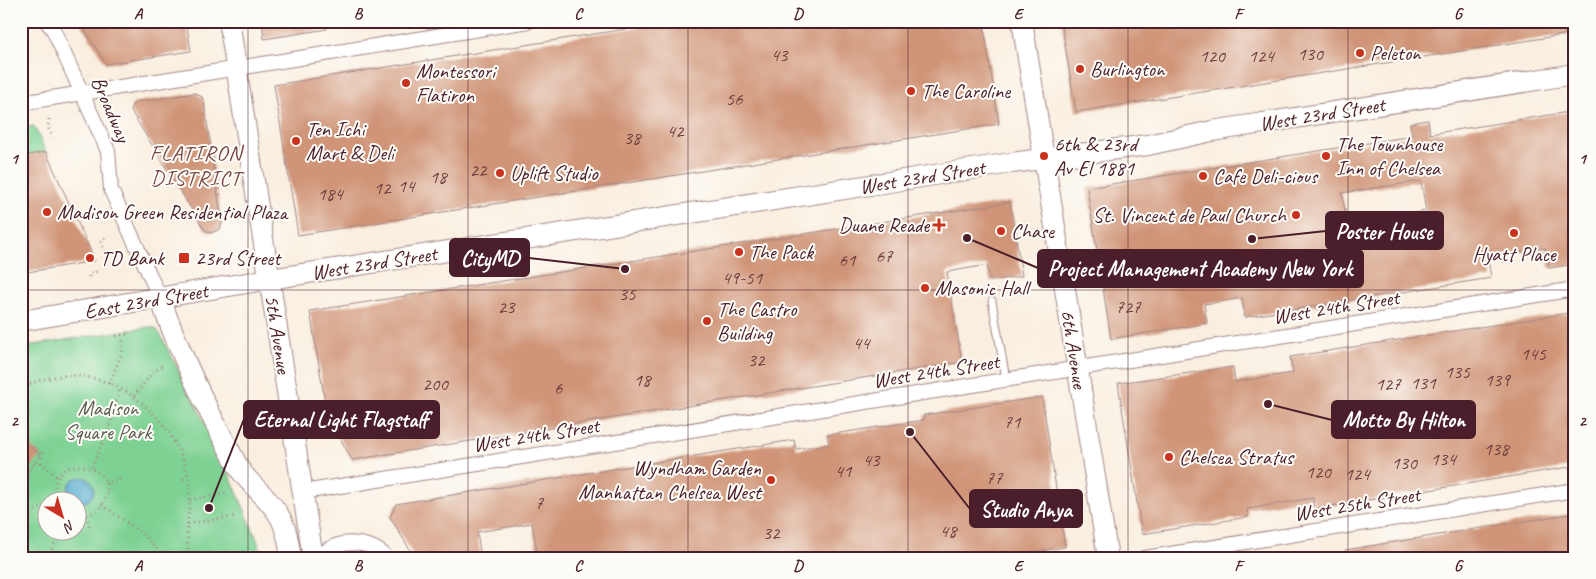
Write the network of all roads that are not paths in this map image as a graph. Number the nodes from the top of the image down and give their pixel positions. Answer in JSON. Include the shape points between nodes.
{"nodes":[{"id":1,"x":46,"y":21,"type":"edge"},
{"id":2,"x":229,"y":21,"type":"edge"},
{"id":3,"x":529,"y":21,"type":"edge"},
{"id":4,"x":1022,"y":21,"type":"edge"},
{"id":5,"x":237,"y":68,"type":"junction"},
{"id":6,"x":1575,"y":74,"type":"edge"},
{"id":7,"x":82,"y":94,"type":"junction"},
{"id":8,"x":21,"y":103,"type":"edge"},
{"id":9,"x":1044,"y":159,"type":"junction"},
{"id":10,"x":270,"y":279,"type":"junction"},
{"id":11,"x":1575,"y":289,"type":"edge"},
{"id":12,"x":160,"y":298,"type":"junction"},
{"id":13,"x":992,"y":301,"type":"dead end"},
{"id":14,"x":21,"y":321,"type":"edge"},
{"id":15,"x":1077,"y":368,"type":"junction"},
{"id":16,"x":1006,"y":380,"type":"junction"},
{"id":17,"x":1575,"y":490,"type":"edge"},
{"id":18,"x":303,"y":492,"type":"junction"},
{"id":19,"x":291,"y":558,"type":"edge"},
{"id":20,"x":313,"y":558,"type":"edge"},
{"id":21,"x":318,"y":558,"type":"edge"},
{"id":22,"x":387,"y":558,"type":"edge"},
{"id":23,"x":1108,"y":558,"type":"edge"},
{"id":24,"x":1145,"y":558,"type":"edge"}],
"edges":[{"from":1,"to":7,"type":"street","name":"Broadway","via":[[53,29]]},
{"from":2,"to":5,"type":"main road","name":"5th Avenue"},
{"from":3,"to":5,"type":"street"},
{"from":4,"to":9,"type":"main road","name":"6th Avenue"},
{"from":5,"to":7,"type":"street"},
{"from":5,"to":10,"type":"main road","name":"5th Avenue"},
{"from":6,"to":9,"type":"main road","name":"West 23rd Street","via":[[1222,130],[1148,145]]},
{"from":7,"to":8,"type":"street"},
{"from":7,"to":12,"type":"street","name":"Broadway","via":[[108,151],[111,190]]},
{"from":9,"to":10,"type":"main road","name":"West 23rd Street"},
{"from":9,"to":15,"type":"main road","name":"6th Avenue"},
{"from":10,"to":12,"type":"main road","name":"East 23rd Street"},
{"from":10,"to":18,"type":"main road","name":"5th Avenue"},
{"from":11,"to":15,"type":"street","name":"West 24th Street"},
{"from":12,"to":14,"type":"main road","name":"East 23rd Street"},
{"from":12,"to":19,"type":"main road","via":[[172,332],[236,462],[282,520]]},
{"from":13,"to":16,"type":"lane"},
{"from":15,"to":16,"type":"street","name":"West 24th Street"},
{"from":15,"to":23,"type":"main road","name":"6th Avenue"},
{"from":16,"to":18,"type":"street","name":"West 24th Street"},
{"from":17,"to":24,"type":"street","name":"West 25th Street"},
{"from":18,"to":20,"type":"main road","name":"5th Avenue"},
{"from":21,"to":22,"type":"street","via":[[332,548],[355,544],[375,548]]}]}
